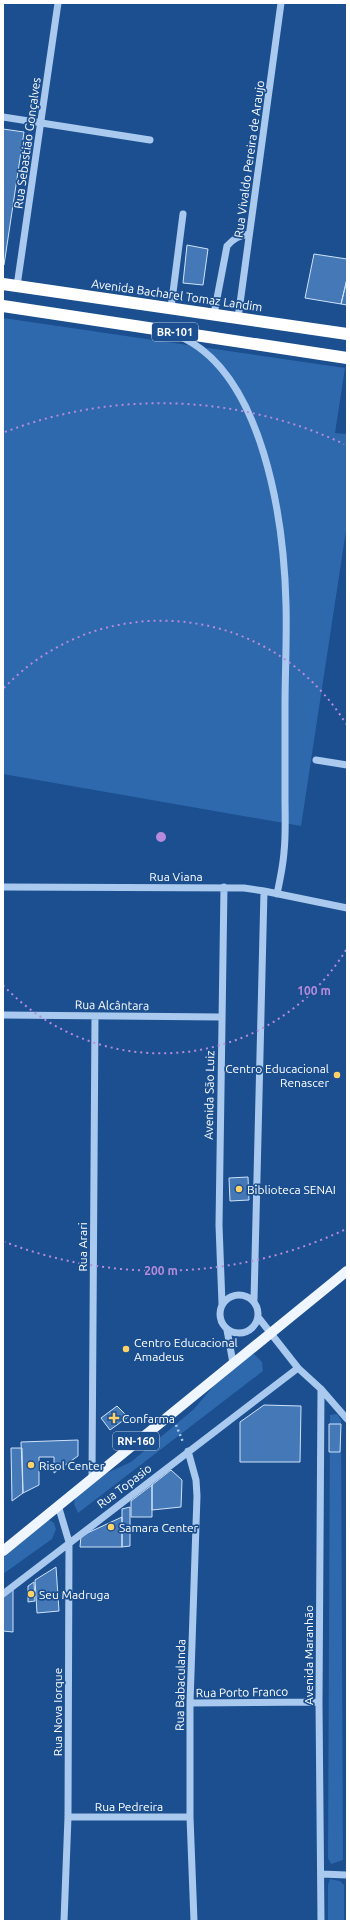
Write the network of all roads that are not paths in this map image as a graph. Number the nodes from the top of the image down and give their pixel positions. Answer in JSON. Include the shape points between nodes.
{"nodes":[{"id":1,"x":58,"y":3,"type":"edge"},
{"id":2,"x":281,"y":3,"type":"edge"},
{"id":3,"x":3,"y":117,"type":"edge"},
{"id":4,"x":41,"y":123,"type":"junction"},
{"id":5,"x":150,"y":140,"type":"dead end"},
{"id":6,"x":183,"y":214,"type":"dead end"},
{"id":7,"x":249,"y":234,"type":"junction"},
{"id":8,"x":3,"y":284,"type":"edge"},
{"id":9,"x":17,"y":286,"type":"junction"},
{"id":10,"x":3,"y":306,"type":"edge"},
{"id":11,"x":171,"y":308,"type":"junction"},
{"id":12,"x":214,"y":314,"type":"junction"},
{"id":13,"x":238,"y":318,"type":"junction"},
{"id":14,"x":164,"y":330,"type":"junction"},
{"id":15,"x":347,"y":334,"type":"edge"},
{"id":16,"x":347,"y":358,"type":"edge"},
{"id":17,"x":316,"y":760,"type":"dead end"},
{"id":18,"x":347,"y":765,"type":"edge"},
{"id":19,"x":3,"y":887,"type":"edge"},
{"id":20,"x":224,"y":887,"type":"junction"},
{"id":21,"x":264,"y":891,"type":"junction"},
{"id":22,"x":277,"y":894,"type":"junction"},
{"id":23,"x":347,"y":908,"type":"edge"},
{"id":24,"x":3,"y":1015,"type":"edge"},
{"id":25,"x":94,"y":1016,"type":"junction"},
{"id":26,"x":221,"y":1017,"type":"junction"},
{"id":27,"x":347,"y":1271,"type":"edge"},
{"id":28,"x":254,"y":1300,"type":"junction"},
{"id":29,"x":222,"y":1304,"type":"junction"},
{"id":30,"x":258,"y":1317,"type":"junction"},
{"id":31,"x":227,"y":1330,"type":"junction"},
{"id":32,"x":270,"y":1333,"type":"junction"},
{"id":33,"x":233,"y":1363,"type":"junction"},
{"id":34,"x":298,"y":1368,"type":"junction"},
{"id":35,"x":321,"y":1389,"type":"junction"},
{"id":36,"x":347,"y":1419,"type":"edge"},
{"id":37,"x":188,"y":1452,"type":"junction"},
{"id":38,"x":92,"y":1478,"type":"junction"},
{"id":39,"x":58,"y":1505,"type":"junction"},
{"id":40,"x":69,"y":1542,"type":"junction"},
{"id":41,"x":3,"y":1551,"type":"edge"},
{"id":42,"x":3,"y":1594,"type":"edge"},
{"id":43,"x":319,"y":1702,"type":"junction"},
{"id":44,"x":190,"y":1703,"type":"junction"},
{"id":45,"x":68,"y":1817,"type":"junction"},
{"id":46,"x":190,"y":1817,"type":"junction"},
{"id":47,"x":321,"y":1874,"type":"junction"},
{"id":48,"x":347,"y":1875,"type":"edge"},
{"id":49,"x":64,"y":1921,"type":"edge"},
{"id":50,"x":194,"y":1921,"type":"edge"},
{"id":51,"x":321,"y":1921,"type":"edge"}],
"edges":[{"from":1,"to":4,"type":"street","name":"Rua Sebastião Gonçalves"},
{"from":2,"to":7,"type":"street","name":"Rua Vivaldo Pereira de Araujo"},
{"from":3,"to":4,"type":"street"},
{"from":4,"to":5,"type":"street"},
{"from":4,"to":9,"type":"street","name":"Rua Sebastião Gonçalves"},
{"from":6,"to":11,"type":"street"},
{"from":7,"to":12,"type":"street","via":[[233,239],[227,246]]},
{"from":7,"to":13,"type":"street","name":"Rua Vivaldo Pereira de Araujo"},
{"from":8,"to":9,"type":"highway","name":"Avenida Bacharel Tomaz Landim","number":"BR-101"},
{"from":9,"to":11,"type":"highway","name":"Avenida Bacharel Tomaz Landim","number":"BR-101"},
{"from":10,"to":14,"type":"highway","number":"BR-101"},
{"from":11,"to":12,"type":"highway","name":"Avenida Bacharel Tomaz Landim","number":"BR-101"},
{"from":12,"to":13,"type":"highway","name":"Avenida Bacharel Tomaz Landim","number":"BR-101"},
{"from":13,"to":15,"type":"highway","name":"Avenida Bacharel Tomaz Landim","number":"BR-101"},
{"from":14,"to":16,"type":"highway","number":"BR-101"},
{"from":14,"to":22,"type":"street","via":[[195,344],[228,378],[242,398],[262,448],[279,524],[286,604],[285,807],[284,851]]},
{"from":17,"to":18,"type":"street"},
{"from":19,"to":20,"type":"street","name":"Rua Viana"},
{"from":20,"to":21,"type":"street","name":"Rua Viana"},
{"from":20,"to":26,"type":"street","name":"Avenida São Luiz"},
{"from":21,"to":22,"type":"street","name":"Rua Viana"},
{"from":21,"to":28,"type":"street"},
{"from":22,"to":23,"type":"street","name":"Rua Viana"},
{"from":24,"to":25,"type":"street","name":"Rua Alcântara"},
{"from":25,"to":26,"type":"street","name":"Rua Alcântara"},
{"from":25,"to":38,"type":"street","name":"Rua Arari"},
{"from":26,"to":29,"type":"street","name":"Avenida São Luiz","via":[[219,1225]]},
{"from":27,"to":32,"type":"main road","number":"RN-160"},
{"from":28,"to":29,"type":"street","via":[[237,1295]]},
{"from":28,"to":30,"type":"street"},
{"from":29,"to":31,"type":"street","via":[[221,1321]]},
{"from":30,"to":31,"type":"street","via":[[250,1330],[243,1333]]},
{"from":30,"to":32,"type":"street"},
{"from":31,"to":33,"type":"street"},
{"from":32,"to":33,"type":"main road","number":"RN-160"},
{"from":32,"to":34,"type":"street"},
{"from":33,"to":38,"type":"main road","number":"RN-160"},
{"from":34,"to":35,"type":"street"},
{"from":34,"to":37,"type":"street","name":"Rua Topasio"},
{"from":35,"to":36,"type":"street"},
{"from":35,"to":43,"type":"street","name":"Avenida Maranhão"},
{"from":37,"to":40,"type":"street","name":"Rua Topasio"},
{"from":37,"to":44,"type":"street","name":"Rua Babaculanda","via":[[196,1480],[197,1496]]},
{"from":38,"to":39,"type":"main road","number":"RN-160"},
{"from":39,"to":40,"type":"street","name":"Rua Nova Iorque"},
{"from":39,"to":41,"type":"main road","number":"RN-160"},
{"from":40,"to":42,"type":"street","name":"Rua Topasio"},
{"from":40,"to":45,"type":"street","name":"Rua Nova Iorque"},
{"from":43,"to":44,"type":"street","name":"Rua Porto Franco"},
{"from":43,"to":47,"type":"street","name":"Avenida Maranhão"},
{"from":44,"to":46,"type":"street","name":"Rua Babaculanda"},
{"from":45,"to":46,"type":"street","name":"Rua Pedreira"},
{"from":45,"to":49,"type":"street","name":"Rua Nova Iorque"},
{"from":46,"to":50,"type":"street","name":"Rua Babaculanda"},
{"from":47,"to":48,"type":"street"},
{"from":47,"to":51,"type":"street","name":"Avenida Maranhão"}]}
